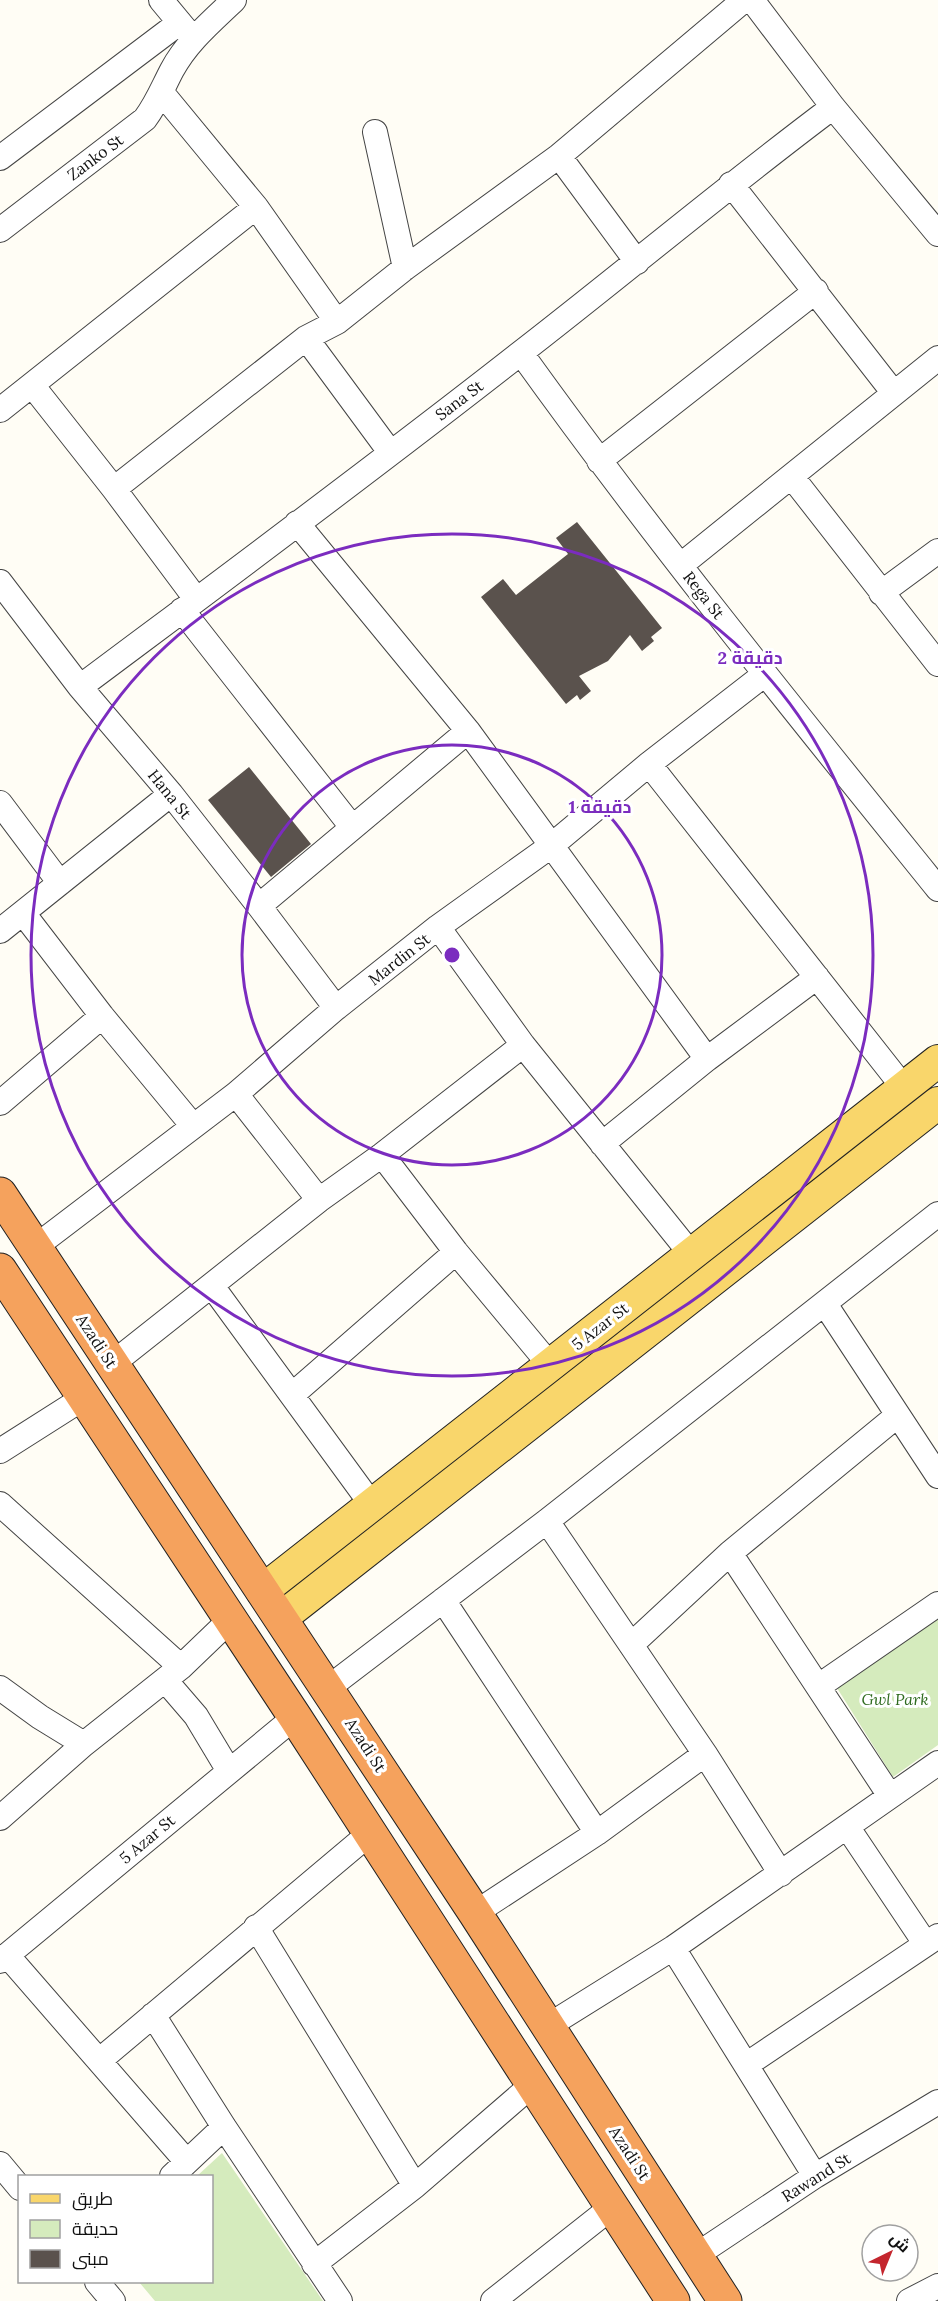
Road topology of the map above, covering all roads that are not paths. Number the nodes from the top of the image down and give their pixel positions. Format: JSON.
{"nodes":[{"id":1,"x":161,"y":0,"type":"edge"},
{"id":2,"x":234,"y":0,"type":"edge"},
{"id":3,"x":744,"y":0,"type":"edge"},
{"id":4,"x":752,"y":0,"type":"edge"},
{"id":5,"x":187,"y":31,"type":"junction"},
{"id":6,"x":162,"y":93,"type":"junction"},
{"id":7,"x":833,"y":106,"type":"junction"},
{"id":8,"x":375,"y":132,"type":"dead end"},
{"id":9,"x":559,"y":156,"type":"junction"},
{"id":10,"x":0,"y":158,"type":"edge"},
{"id":11,"x":730,"y":184,"type":"junction"},
{"id":12,"x":256,"y":207,"type":"junction"},
{"id":13,"x":935,"y":223,"type":"edge"},
{"id":14,"x":0,"y":230,"type":"edge"},
{"id":15,"x":637,"y":262,"type":"junction"},
{"id":16,"x":405,"y":268,"type":"junction"},
{"id":17,"x":816,"y":291,"type":"junction"},
{"id":18,"x":337,"y":322,"type":"junction"},
{"id":19,"x":306,"y":338,"type":"junction"},
{"id":20,"x":521,"y":353,"type":"junction"},
{"id":21,"x":938,"y":358,"type":"edge"},
{"id":22,"x":32,"y":385,"type":"junction"},
{"id":23,"x":893,"y":392,"type":"junction"},
{"id":24,"x":0,"y":410,"type":"edge"},
{"id":25,"x":390,"y":452,"type":"junction"},
{"id":26,"x":598,"y":461,"type":"junction"},
{"id":27,"x":792,"y":477,"type":"junction"},
{"id":28,"x":114,"y":489,"type":"junction"},
{"id":29,"x":297,"y":523,"type":"junction"},
{"id":30,"x":938,"y":551,"type":"edge"},
{"id":31,"x":681,"y":565,"type":"junction"},
{"id":32,"x":0,"y":582,"type":"edge"},
{"id":33,"x":881,"y":593,"type":"junction"},
{"id":34,"x":189,"y":605,"type":"junction"},
{"id":35,"x":938,"y":664,"type":"edge"},
{"id":36,"x":765,"y":674,"type":"junction"},
{"id":37,"x":80,"y":687,"type":"junction"},
{"id":38,"x":468,"y":731,"type":"junction"},
{"id":39,"x":649,"y":764,"type":"junction"},
{"id":40,"x":171,"y":794,"type":"junction"},
{"id":41,"x":0,"y":803,"type":"edge"},
{"id":42,"x":352,"y":826,"type":"junction"},
{"id":43,"x":551,"y":846,"type":"junction"},
{"id":44,"x":60,"y":883,"type":"junction"},
{"id":45,"x":938,"y":889,"type":"edge"},
{"id":46,"x":259,"y":906,"type":"junction"},
{"id":47,"x":23,"y":913,"type":"junction"},
{"id":48,"x":438,"y":927,"type":"junction"},
{"id":49,"x":0,"y":931,"type":"edge"},
{"id":50,"x":817,"y":977,"type":"junction"},
{"id":51,"x":336,"y":1008,"type":"junction"},
{"id":52,"x":102,"y":1016,"type":"junction"},
{"id":53,"x":523,"y":1045,"type":"junction"},
{"id":54,"x":707,"y":1059,"type":"junction"},
{"id":55,"x":938,"y":1061,"type":"edge"},
{"id":56,"x":904,"y":1088,"type":"junction"},
{"id":57,"x":236,"y":1094,"type":"junction"},
{"id":58,"x":0,"y":1103,"type":"edge"},
{"id":59,"x":938,"y":1103,"type":"edge"},
{"id":60,"x":193,"y":1126,"type":"junction"},
{"id":61,"x":602,"y":1144,"type":"junction"},
{"id":62,"x":382,"y":1155,"type":"junction"},
{"id":63,"x":319,"y":1200,"type":"junction"},
{"id":64,"x":759,"y":1201,"type":"junction"},
{"id":65,"x":5,"y":1206,"type":"edge"},
{"id":66,"x":934,"y":1225,"type":"edge"},
{"id":67,"x":779,"y":1228,"type":"junction"},
{"id":68,"x":35,"y":1246,"type":"junction"},
{"id":69,"x":456,"y":1252,"type":"junction"},
{"id":70,"x":691,"y":1254,"type":"junction"},
{"id":71,"x":0,"y":1270,"type":"edge"},
{"id":72,"x":212,"y":1286,"type":"junction"},
{"id":73,"x":825,"y":1305,"type":"junction"},
{"id":74,"x":112,"y":1364,"type":"junction"},
{"id":75,"x":550,"y":1365,"type":"junction"},
{"id":76,"x":292,"y":1395,"type":"junction"},
{"id":77,"x":85,"y":1397,"type":"junction"},
{"id":78,"x":898,"y":1415,"type":"junction"},
{"id":79,"x":0,"y":1451,"type":"edge"},
{"id":80,"x":938,"y":1476,"type":"edge"},
{"id":81,"x":0,"y":1504,"type":"edge"},
{"id":82,"x":372,"y":1505,"type":"junction"},
{"id":83,"x":547,"y":1521,"type":"junction"},
{"id":84,"x":730,"y":1553,"type":"junction"},
{"id":85,"x":262,"y":1591,"type":"junction"},
{"id":86,"x":443,"y":1600,"type":"junction"},
{"id":87,"x":938,"y":1604,"type":"edge"},
{"id":88,"x":281,"y":1618,"type":"junction"},
{"id":89,"x":231,"y":1619,"type":"junction"},
{"id":90,"x":631,"y":1645,"type":"junction"},
{"id":91,"x":173,"y":1674,"type":"junction"},
{"id":92,"x":819,"y":1686,"type":"junction"},
{"id":93,"x":0,"y":1688,"type":"edge"},
{"id":94,"x":328,"y":1688,"type":"junction"},
{"id":95,"x":295,"y":1717,"type":"junction"},
{"id":96,"x":84,"y":1744,"type":"junction"},
{"id":97,"x":705,"y":1754,"type":"junction"},
{"id":98,"x":938,"y":1763,"type":"edge"},
{"id":99,"x":229,"y":1771,"type":"junction"},
{"id":100,"x":890,"y":1796,"type":"junction"},
{"id":101,"x":0,"y":1818,"type":"edge"},
{"id":102,"x":848,"y":1828,"type":"junction"},
{"id":103,"x":597,"y":1833,"type":"junction"},
{"id":104,"x":369,"y":1834,"type":"junction"},
{"id":105,"x":781,"y":1874,"type":"junction"},
{"id":106,"x":476,"y":1913,"type":"junction"},
{"id":107,"x":256,"y":1927,"type":"junction"},
{"id":108,"x":931,"y":1939,"type":"edge"},
{"id":109,"x":673,"y":1948,"type":"junction"},
{"id":110,"x":3,"y":1958,"type":"edge"},
{"id":111,"x":153,"y":2015,"type":"junction"},
{"id":112,"x":548,"y":2026,"type":"junction"},
{"id":113,"x":100,"y":2061,"type":"junction"},
{"id":114,"x":746,"y":2065,"type":"junction"},
{"id":115,"x":532,"y":2085,"type":"junction"},
{"id":116,"x":938,"y":2102,"type":"edge"},
{"id":117,"x":597,"y":2103,"type":"junction"},
{"id":118,"x":224,"y":2127,"type":"junction"},
{"id":119,"x":561,"y":2129,"type":"junction"},
{"id":120,"x":0,"y":2164,"type":"edge"},
{"id":121,"x":180,"y":2169,"type":"edge"},
{"id":122,"x":643,"y":2174,"type":"junction"},
{"id":123,"x":816,"y":2176,"type":"junction"},
{"id":124,"x":18,"y":2186,"type":"edge"},
{"id":125,"x":415,"y":2186,"type":"junction"},
{"id":126,"x":610,"y":2203,"type":"junction"},
{"id":127,"x":695,"y":2256,"type":"junction"},
{"id":128,"x":314,"y":2264,"type":"junction"},
{"id":129,"x":98,"y":2283,"type":"edge"},
{"id":130,"x":938,"y":2286,"type":"edge"},
{"id":131,"x":113,"y":2301,"type":"edge"},
{"id":132,"x":340,"y":2301,"type":"edge"},
{"id":133,"x":493,"y":2301,"type":"edge"},
{"id":134,"x":674,"y":2301,"type":"edge"},
{"id":135,"x":725,"y":2301,"type":"edge"},
{"id":136,"x":909,"y":2301,"type":"edge"}],
"edges":[{"from":1,"to":5,"type":"street"},
{"from":2,"to":5,"type":"street"},
{"from":3,"to":9,"type":"street"},
{"from":4,"to":7,"type":"street"},
{"from":5,"to":6,"type":"street","name":"Zanko St"},
{"from":5,"to":10,"type":"street"},
{"from":6,"to":12,"type":"street"},
{"from":6,"to":14,"type":"street","name":"Zanko St"},
{"from":7,"to":11,"type":"street","name":"Sana St"},
{"from":7,"to":13,"type":"street"},
{"from":8,"to":16,"type":"street"},
{"from":9,"to":15,"type":"street"},
{"from":9,"to":16,"type":"street"},
{"from":11,"to":15,"type":"street","name":"Sana St"},
{"from":11,"to":17,"type":"street"},
{"from":12,"to":18,"type":"street"},
{"from":12,"to":22,"type":"street"},
{"from":15,"to":20,"type":"street","name":"Sana St"},
{"from":16,"to":18,"type":"street"},
{"from":17,"to":23,"type":"street"},
{"from":17,"to":26,"type":"street"},
{"from":18,"to":19,"type":"street"},
{"from":19,"to":25,"type":"street"},
{"from":19,"to":28,"type":"street"},
{"from":20,"to":25,"type":"street","name":"Sana St"},
{"from":20,"to":26,"type":"street","name":"Rega St"},
{"from":21,"to":23,"type":"street"},
{"from":22,"to":24,"type":"street"},
{"from":22,"to":28,"type":"street"},
{"from":23,"to":27,"type":"street"},
{"from":25,"to":29,"type":"street","name":"Sana St"},
{"from":26,"to":31,"type":"street","name":"Rega St"},
{"from":27,"to":31,"type":"street"},
{"from":27,"to":33,"type":"street"},
{"from":28,"to":34,"type":"street"},
{"from":29,"to":34,"type":"street","name":"Sana St"},
{"from":29,"to":38,"type":"street"},
{"from":30,"to":33,"type":"street"},
{"from":31,"to":36,"type":"street","name":"Rega St"},
{"from":32,"to":37,"type":"street","name":"Hana St"},
{"from":33,"to":35,"type":"street"},
{"from":34,"to":37,"type":"street","name":"Sana St"},
{"from":34,"to":42,"type":"street"},
{"from":36,"to":39,"type":"street","name":"Mardin St"},
{"from":36,"to":45,"type":"street","name":"Rega St"},
{"from":37,"to":40,"type":"street","name":"Hana St"},
{"from":38,"to":42,"type":"street"},
{"from":38,"to":43,"type":"street"},
{"from":39,"to":43,"type":"street","name":"Mardin St"},
{"from":39,"to":50,"type":"street"},
{"from":40,"to":44,"type":"street"},
{"from":40,"to":46,"type":"street","name":"Hana St"},
{"from":41,"to":44,"type":"street"},
{"from":42,"to":46,"type":"street"},
{"from":43,"to":48,"type":"street","name":"Mardin St"},
{"from":43,"to":54,"type":"street"},
{"from":44,"to":47,"type":"street"},
{"from":46,"to":51,"type":"street","name":"Hana St"},
{"from":47,"to":49,"type":"street"},
{"from":47,"to":52,"type":"street"},
{"from":48,"to":51,"type":"street","name":"Mardin St"},
{"from":48,"to":53,"type":"street"},
{"from":50,"to":54,"type":"street"},
{"from":50,"to":56,"type":"street"},
{"from":51,"to":57,"type":"street","name":"Mardin St"},
{"from":52,"to":58,"type":"street"},
{"from":52,"to":60,"type":"street"},
{"from":53,"to":61,"type":"street"},
{"from":53,"to":62,"type":"street"},
{"from":54,"to":61,"type":"street"},
{"from":55,"to":56,"type":"main road","name":"5 Azar St"},
{"from":56,"to":64,"type":"main road","name":"5 Azar St"},
{"from":57,"to":60,"type":"street","name":"Mardin St"},
{"from":57,"to":63,"type":"street"},
{"from":59,"to":67,"type":"main road","name":"5 Azar St"},
{"from":60,"to":68,"type":"street","name":"Mardin St"},
{"from":61,"to":70,"type":"street"},
{"from":62,"to":63,"type":"street"},
{"from":62,"to":69,"type":"street"},
{"from":63,"to":72,"type":"street"},
{"from":64,"to":67,"type":"main road"},
{"from":64,"to":70,"type":"main road","name":"5 Azar St"},
{"from":65,"to":68,"type":"highway","name":"Azadi St"},
{"from":66,"to":73,"type":"street"},
{"from":67,"to":88,"type":"main road","name":"5 Azar St"},
{"from":68,"to":74,"type":"highway","name":"Azadi St"},
{"from":69,"to":75,"type":"street"},
{"from":69,"to":76,"type":"street"},
{"from":70,"to":75,"type":"main road","name":"5 Azar St"},
{"from":71,"to":77,"type":"highway"},
{"from":72,"to":74,"type":"street"},
{"from":72,"to":76,"type":"street"},
{"from":73,"to":78,"type":"street"},
{"from":73,"to":83,"type":"street"},
{"from":74,"to":85,"type":"highway","name":"Azadi St"},
{"from":75,"to":82,"type":"main road","name":"5 Azar St"},
{"from":76,"to":82,"type":"street"},
{"from":77,"to":79,"type":"street"},
{"from":77,"to":89,"type":"highway"},
{"from":78,"to":80,"type":"street"},
{"from":78,"to":84,"type":"street"},
{"from":81,"to":91,"type":"street"},
{"from":82,"to":85,"type":"main road","name":"5 Azar St"},
{"from":83,"to":86,"type":"street"},
{"from":83,"to":90,"type":"street"},
{"from":84,"to":90,"type":"street"},
{"from":84,"to":92,"type":"street"},
{"from":85,"to":88,"type":"highway","name":"Azadi St"},
{"from":86,"to":94,"type":"street"},
{"from":86,"to":103,"type":"street"},
{"from":87,"to":92,"type":"street"},
{"from":88,"to":94,"type":"highway","name":"Azadi St"},
{"from":89,"to":91,"type":"street"},
{"from":89,"to":95,"type":"highway"},
{"from":90,"to":97,"type":"street"},
{"from":91,"to":96,"type":"street"},
{"from":91,"to":99,"type":"street"},
{"from":92,"to":100,"type":"street"},
{"from":93,"to":96,"type":"street"},
{"from":94,"to":106,"type":"highway","name":"Azadi St"},
{"from":95,"to":99,"type":"street","name":"5 Azar St"},
{"from":95,"to":104,"type":"highway"},
{"from":96,"to":101,"type":"street"},
{"from":97,"to":103,"type":"street"},
{"from":97,"to":105,"type":"street"},
{"from":98,"to":100,"type":"street"},
{"from":99,"to":110,"type":"street","name":"5 Azar St"},
{"from":100,"to":102,"type":"street"},
{"from":102,"to":105,"type":"street"},
{"from":102,"to":108,"type":"street"},
{"from":103,"to":106,"type":"street"},
{"from":104,"to":107,"type":"street"},
{"from":104,"to":115,"type":"highway"},
{"from":105,"to":109,"type":"street"},
{"from":106,"to":112,"type":"highway","name":"Azadi St"},
{"from":107,"to":111,"type":"street"},
{"from":107,"to":125,"type":"street"},
{"from":108,"to":114,"type":"street"},
{"from":109,"to":112,"type":"street"},
{"from":109,"to":114,"type":"street"},
{"from":110,"to":113,"type":"street"},
{"from":111,"to":113,"type":"street"},
{"from":111,"to":118,"type":"street"},
{"from":112,"to":117,"type":"highway","name":"Azadi St"},
{"from":113,"to":121,"type":"street"},
{"from":114,"to":123,"type":"street"},
{"from":115,"to":119,"type":"highway"},
{"from":115,"to":125,"type":"street"},
{"from":116,"to":123,"type":"street","name":"Rawand St"},
{"from":117,"to":119,"type":"highway"},
{"from":117,"to":122,"type":"highway","name":"Azadi St"},
{"from":118,"to":121,"type":"street"},
{"from":118,"to":128,"type":"street"},
{"from":119,"to":126,"type":"highway"},
{"from":120,"to":124,"type":"street"},
{"from":122,"to":126,"type":"highway"},
{"from":122,"to":127,"type":"highway","name":"Azadi St"},
{"from":123,"to":127,"type":"street","name":"Rawand St"},
{"from":125,"to":128,"type":"street"},
{"from":126,"to":133,"type":"street"},
{"from":126,"to":134,"type":"highway"},
{"from":127,"to":135,"type":"highway","name":"Azadi St"},
{"from":128,"to":132,"type":"street"},
{"from":129,"to":131,"type":"street"},
{"from":130,"to":136,"type":"street"}]}
